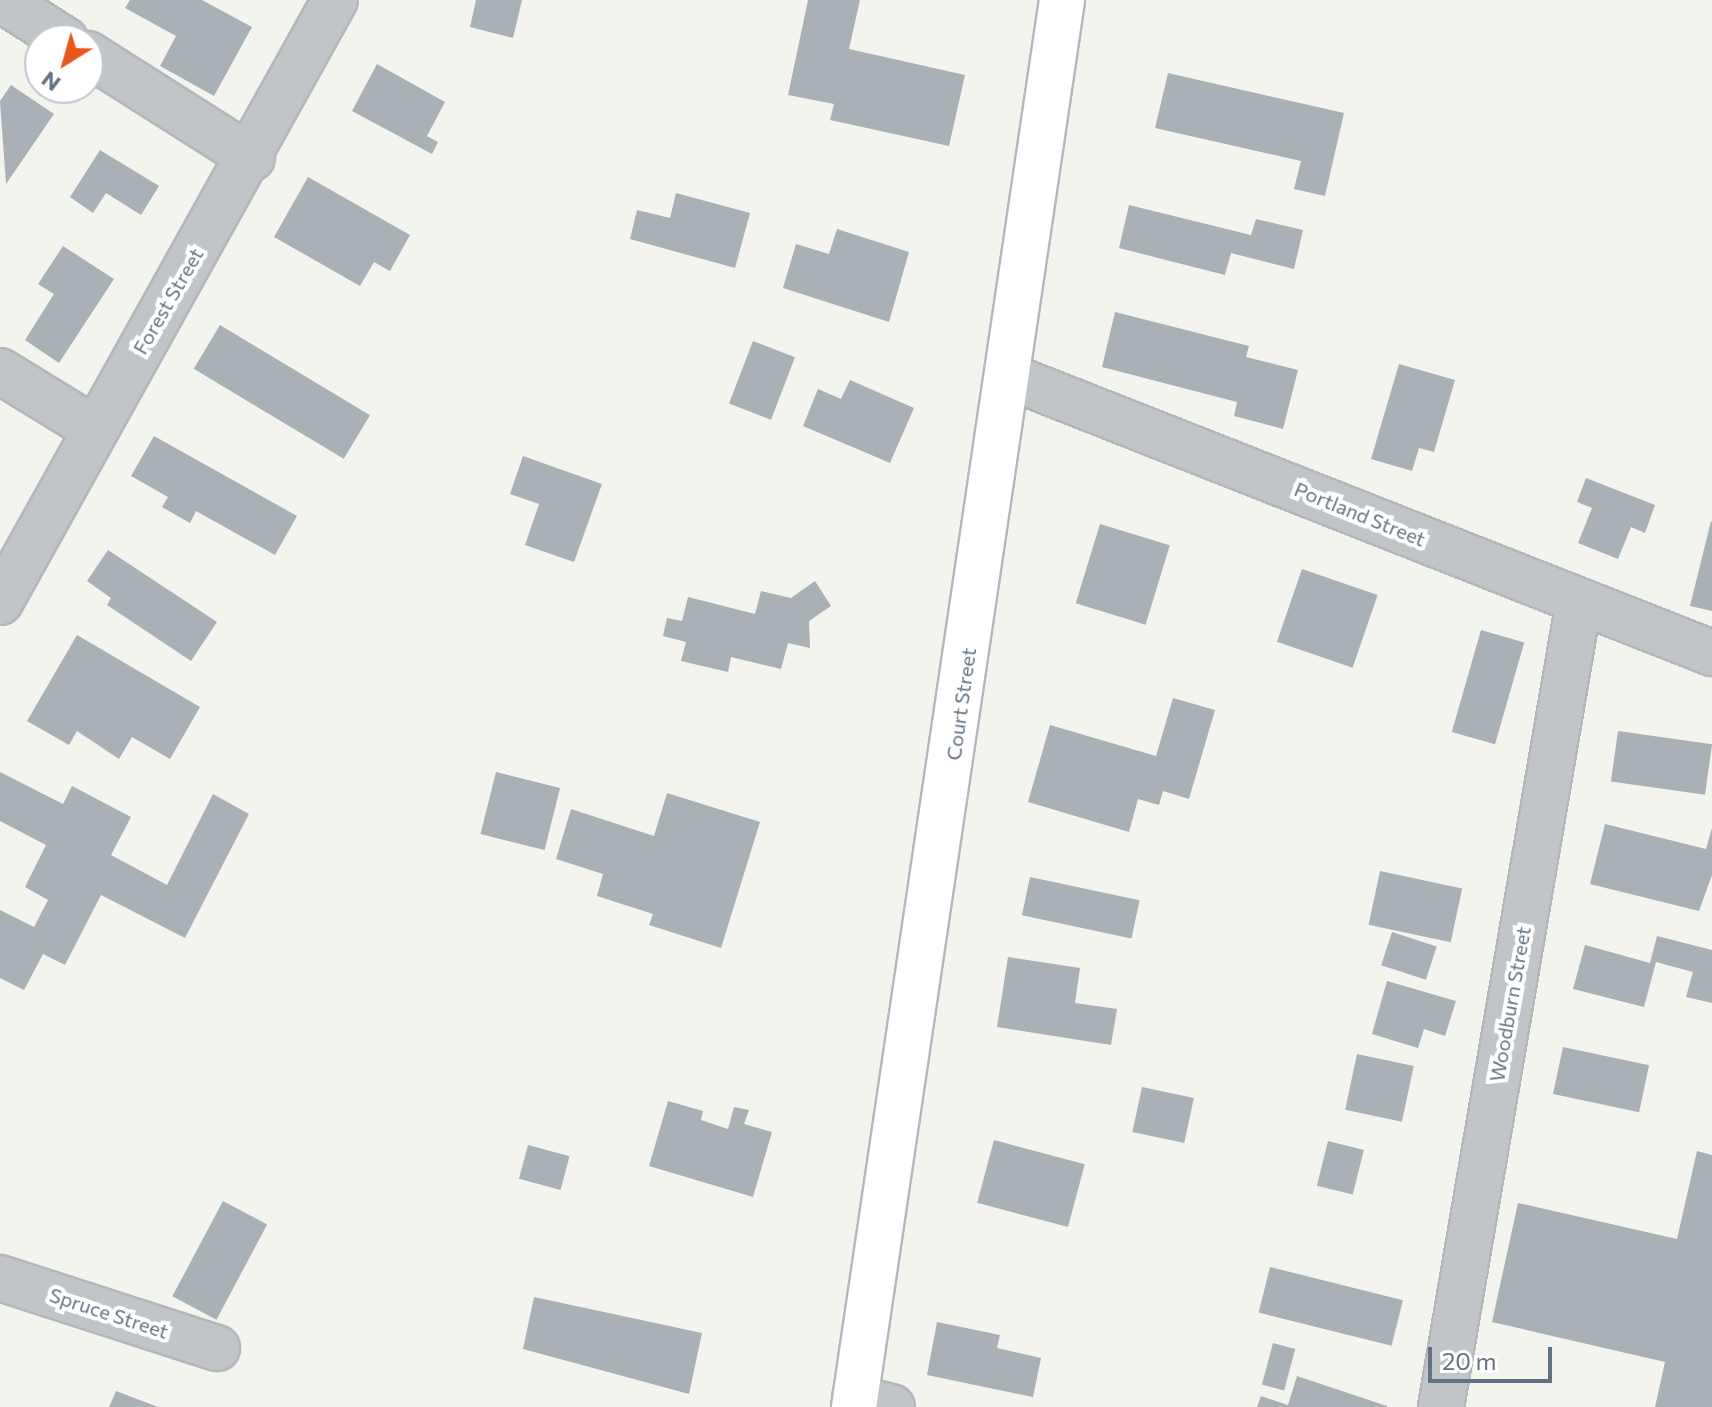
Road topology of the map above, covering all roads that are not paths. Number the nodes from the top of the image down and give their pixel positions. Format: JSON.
{"nodes":[{"id":1,"x":2,"y":0,"type":"edge"},
{"id":2,"x":335,"y":0,"type":"edge"},
{"id":3,"x":1062,"y":0,"type":"edge"},
{"id":4,"x":40,"y":24,"type":"edge"},
{"id":5,"x":104,"y":64,"type":"edge"},
{"id":6,"x":252,"y":158,"type":"junction"},
{"id":7,"x":0,"y":371,"type":"edge"},
{"id":8,"x":1008,"y":376,"type":"junction"},
{"id":9,"x":93,"y":428,"type":"junction"},
{"id":10,"x":1579,"y":601,"type":"junction"},
{"id":11,"x":0,"y":602,"type":"edge"},
{"id":12,"x":1712,"y":653,"type":"edge"},
{"id":13,"x":0,"y":1278,"type":"edge"},
{"id":14,"x":217,"y":1348,"type":"dead end"},
{"id":15,"x":867,"y":1404,"type":"edge"},
{"id":16,"x":1441,"y":1407,"type":"edge"}],
"edges":[{"from":1,"to":4,"type":"street"},
{"from":2,"to":6,"type":"street","name":"Forest Street"},
{"from":3,"to":8,"type":"main road","name":"Court Street"},
{"from":5,"to":6,"type":"street"},
{"from":6,"to":9,"type":"street","name":"Forest Street"},
{"from":7,"to":9,"type":"street"},
{"from":8,"to":10,"type":"street","name":"Portland Street"},
{"from":8,"to":15,"type":"main road","name":"Court Street"},
{"from":9,"to":11,"type":"street","name":"Forest Street"},
{"from":10,"to":12,"type":"street","name":"Portland Street"},
{"from":10,"to":16,"type":"street","name":"Woodburn Street"},
{"from":13,"to":14,"type":"street","name":"Spruce Street"}]}
